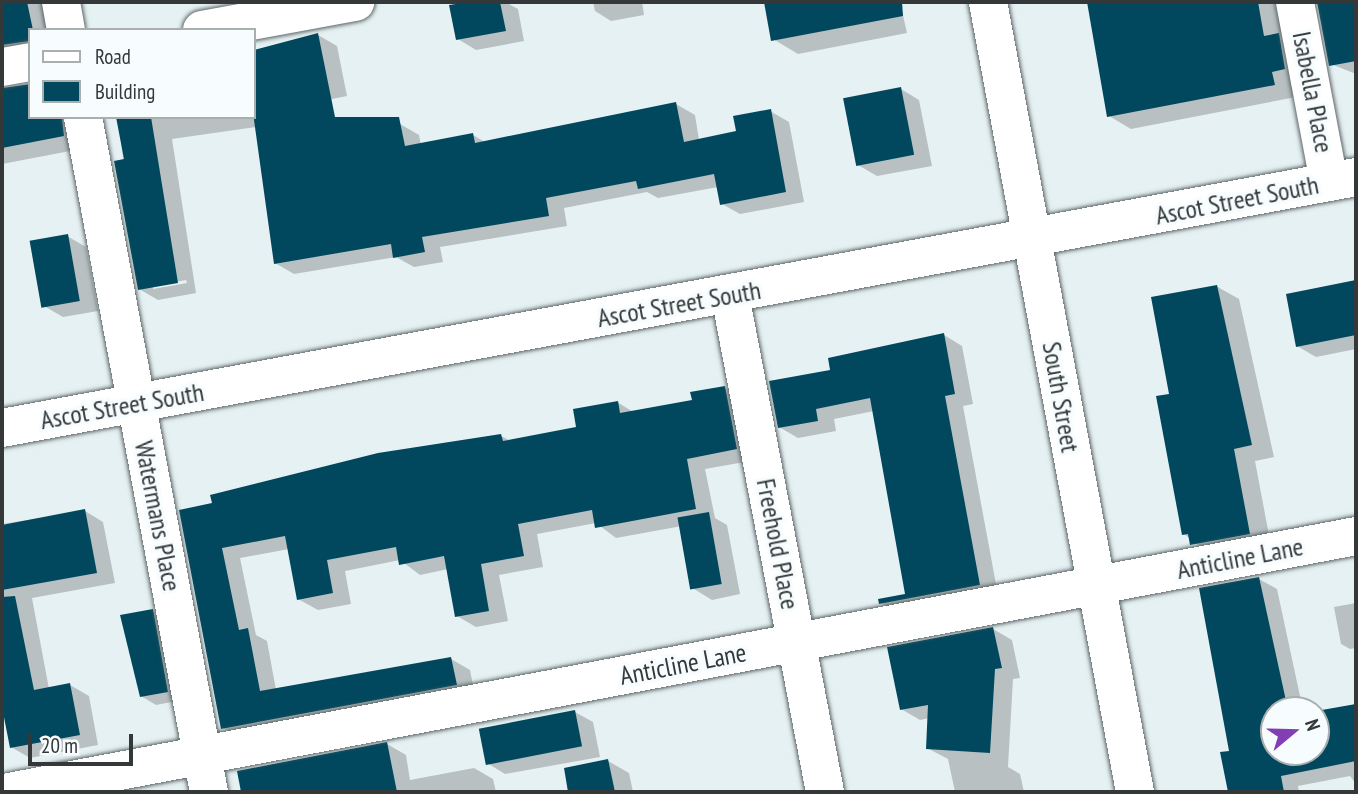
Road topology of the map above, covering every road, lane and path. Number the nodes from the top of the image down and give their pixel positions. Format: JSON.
{"nodes":[{"id":1,"x":61,"y":2,"type":"edge"},
{"id":2,"x":355,"y":2,"type":"edge"},
{"id":3,"x":988,"y":2,"type":"edge"},
{"id":4,"x":1296,"y":2,"type":"edge"},
{"id":5,"x":66,"y":28,"type":"edge"},
{"id":6,"x":213,"y":28,"type":"edge"},
{"id":7,"x":28,"y":62,"type":"edge"},
{"id":8,"x":2,"y":67,"type":"edge"},
{"id":9,"x":83,"y":119,"type":"edge"},
{"id":10,"x":1343,"y":180,"type":"edge"},
{"id":11,"x":1032,"y":238,"type":"junction"},
{"id":12,"x":730,"y":295,"type":"junction"},
{"id":13,"x":136,"y":404,"type":"junction"},
{"id":14,"x":2,"y":428,"type":"edge"},
{"id":15,"x":1356,"y":536,"type":"edge"},
{"id":16,"x":1095,"y":585,"type":"junction"},
{"id":17,"x":797,"y":643,"type":"junction"},
{"id":18,"x":202,"y":755,"type":"junction"},
{"id":19,"x":9,"y":792,"type":"edge"},
{"id":20,"x":209,"y":792,"type":"edge"},
{"id":21,"x":825,"y":792,"type":"edge"},
{"id":22,"x":1135,"y":792,"type":"edge"}],
"edges":[{"from":1,"to":5,"type":"street"},
{"from":2,"to":6,"type":"street"},
{"from":3,"to":11,"type":"street","name":"South Street"},
{"from":4,"to":10,"type":"street","name":"Isabella Place"},
{"from":7,"to":8,"type":"street"},
{"from":9,"to":13,"type":"street","name":"Watermans Place"},
{"from":10,"to":11,"type":"street","name":"Ascot Street South"},
{"from":11,"to":12,"type":"street","name":"Ascot Street South"},
{"from":11,"to":16,"type":"street","name":"South Street"},
{"from":12,"to":13,"type":"street","name":"Ascot Street South"},
{"from":12,"to":17,"type":"street","name":"Freehold Place"},
{"from":13,"to":14,"type":"street","name":"Ascot Street South"},
{"from":13,"to":18,"type":"street","name":"Watermans Place"},
{"from":15,"to":16,"type":"street","name":"Anticline Lane"},
{"from":16,"to":17,"type":"street","name":"Anticline Lane"},
{"from":16,"to":22,"type":"street","name":"South Street"},
{"from":17,"to":18,"type":"street","name":"Anticline Lane"},
{"from":17,"to":21,"type":"street","name":"Freehold Place"},
{"from":18,"to":19,"type":"street","name":"Anticline Lane"},
{"from":18,"to":20,"type":"street","name":"Watermans Place"}]}
